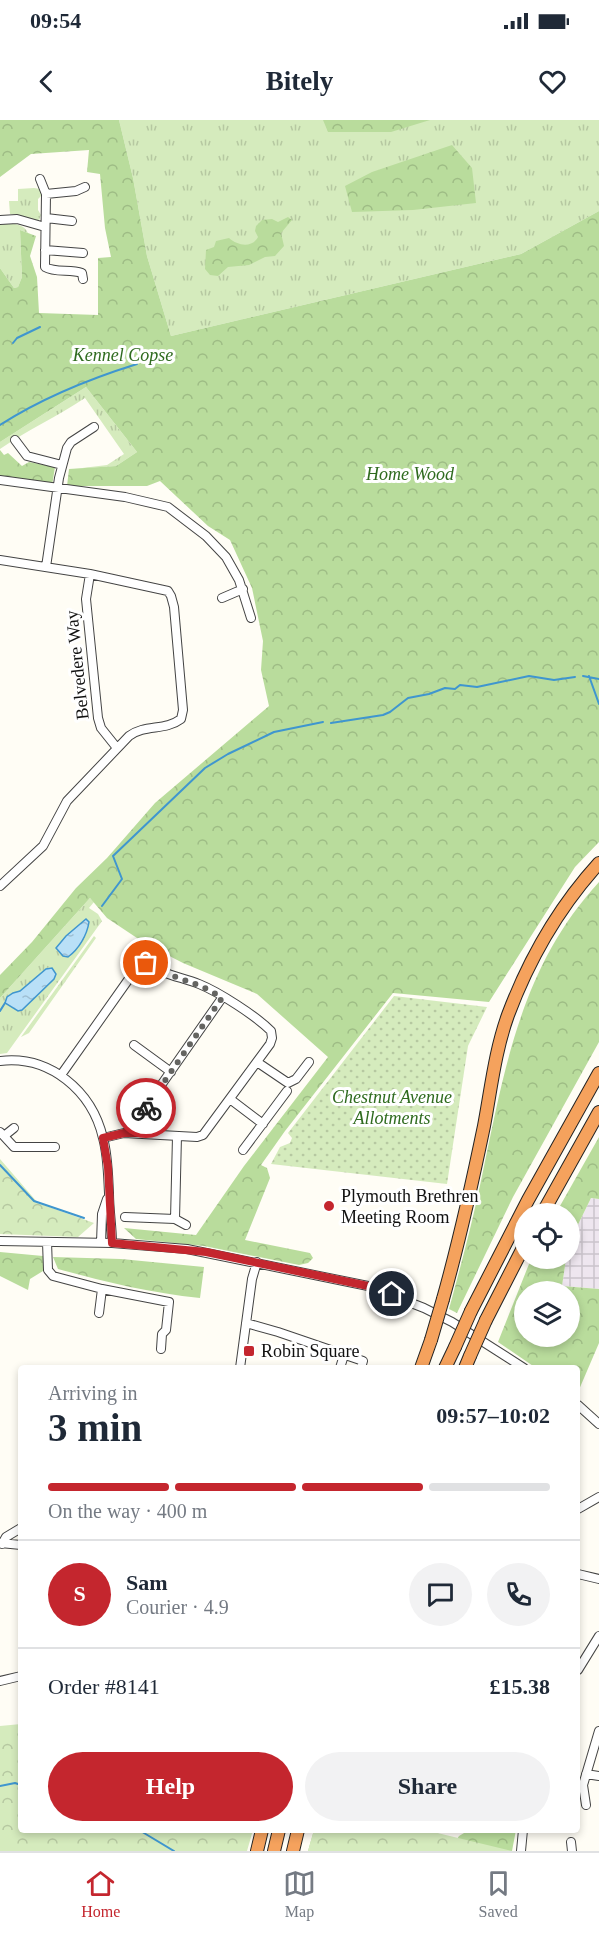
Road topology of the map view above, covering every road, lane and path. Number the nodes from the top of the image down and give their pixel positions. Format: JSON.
{"nodes":[{"id":1,"x":40,"y":179,"type":"dead end"},
{"id":2,"x":85,"y":187,"type":"dead end"},
{"id":3,"x":46,"y":194,"type":"junction"},
{"id":4,"x":0,"y":220,"type":"edge"},
{"id":5,"x":72,"y":221,"type":"dead end"},
{"id":6,"x":46,"y":222,"type":"junction"},
{"id":7,"x":45,"y":250,"type":"junction"},
{"id":8,"x":83,"y":252,"type":"dead end"},
{"id":9,"x":83,"y":279,"type":"dead end"},
{"id":10,"x":94,"y":427,"type":"dead end"},
{"id":11,"x":15,"y":440,"type":"dead end"},
{"id":12,"x":62,"y":465,"type":"junction"},
{"id":13,"x":0,"y":480,"type":"edge"},
{"id":14,"x":59,"y":489,"type":"junction"},
{"id":15,"x":0,"y":560,"type":"edge"},
{"id":16,"x":46,"y":567,"type":"junction"},
{"id":17,"x":90,"y":574,"type":"junction"},
{"id":18,"x":243,"y":589,"type":"junction"},
{"id":19,"x":222,"y":598,"type":"dead end"},
{"id":20,"x":251,"y":618,"type":"dead end"},
{"id":21,"x":117,"y":748,"type":"junction"},
{"id":22,"x":599,"y":853,"type":"edge"},
{"id":23,"x":599,"y":863,"type":"edge"},
{"id":24,"x":589,"y":874,"type":"junction"},
{"id":25,"x":0,"y":886,"type":"edge"},
{"id":26,"x":222,"y":998,"type":"junction"},
{"id":27,"x":134,"y":1045,"type":"dead end"},
{"id":28,"x":0,"y":1061,"type":"edge"},
{"id":29,"x":257,"y":1062,"type":"junction"},
{"id":30,"x":309,"y":1062,"type":"dead end"},
{"id":31,"x":171,"y":1072,"type":"junction"},
{"id":32,"x":599,"y":1073,"type":"edge"},
{"id":33,"x":61,"y":1074,"type":"junction"},
{"id":34,"x":287,"y":1091,"type":"dead end"},
{"id":35,"x":230,"y":1099,"type":"junction"},
{"id":36,"x":599,"y":1112,"type":"edge"},
{"id":37,"x":263,"y":1124,"type":"junction"},
{"id":38,"x":14,"y":1128,"type":"dead end"},
{"id":39,"x":140,"y":1133,"type":"junction"},
{"id":40,"x":2,"y":1134,"type":"edge"},
{"id":41,"x":177,"y":1136,"type":"junction"},
{"id":42,"x":103,"y":1138,"type":"junction"},
{"id":43,"x":55,"y":1147,"type":"dead end"},
{"id":44,"x":243,"y":1150,"type":"dead end"},
{"id":45,"x":108,"y":1195,"type":"junction"},
{"id":46,"x":548,"y":1203,"type":"edge"},
{"id":47,"x":125,"y":1217,"type":"dead end"},
{"id":48,"x":175,"y":1218,"type":"junction"},
{"id":49,"x":186,"y":1226,"type":"dead end"},
{"id":50,"x":0,"y":1241,"type":"edge"},
{"id":51,"x":47,"y":1242,"type":"junction"},
{"id":52,"x":101,"y":1243,"type":"junction"},
{"id":53,"x":112,"y":1243,"type":"junction"},
{"id":54,"x":257,"y":1262,"type":"junction"},
{"id":55,"x":514,"y":1265,"type":"edge"},
{"id":56,"x":102,"y":1289,"type":"junction"},
{"id":57,"x":99,"y":1313,"type":"dead end"},
{"id":58,"x":246,"y":1323,"type":"junction"},
{"id":59,"x":161,"y":1349,"type":"dead end"},
{"id":60,"x":344,"y":1355,"type":"junction"},
{"id":61,"x":467,"y":1362,"type":"edge"},
{"id":62,"x":240,"y":1365,"type":"edge"},
{"id":63,"x":341,"y":1365,"type":"edge"},
{"id":64,"x":362,"y":1365,"type":"edge"},
{"id":65,"x":422,"y":1365,"type":"edge"},
{"id":66,"x":446,"y":1365,"type":"edge"},
{"id":67,"x":519,"y":1365,"type":"edge"},
{"id":68,"x":580,"y":1407,"type":"edge"},
{"id":69,"x":598,"y":1425,"type":"edge"},
{"id":70,"x":598,"y":1498,"type":"edge"},
{"id":71,"x":580,"y":1508,"type":"edge"},
{"id":72,"x":18,"y":1530,"type":"edge"},
{"id":73,"x":1,"y":1543,"type":"edge"},
{"id":74,"x":18,"y":1545,"type":"edge"},
{"id":75,"x":580,"y":1574,"type":"edge"},
{"id":76,"x":599,"y":1579,"type":"edge"},
{"id":77,"x":599,"y":1636,"type":"edge"},
{"id":78,"x":580,"y":1667,"type":"edge"},
{"id":79,"x":18,"y":1677,"type":"edge"},
{"id":80,"x":0,"y":1681,"type":"edge"},
{"id":81,"x":599,"y":1731,"type":"edge"},
{"id":82,"x":586,"y":1774,"type":"junction"},
{"id":83,"x":599,"y":1776,"type":"edge"},
{"id":84,"x":586,"y":1805,"type":"dead end"},
{"id":85,"x":261,"y":1833,"type":"edge"},
{"id":86,"x":278,"y":1833,"type":"edge"},
{"id":87,"x":297,"y":1833,"type":"edge"},
{"id":88,"x":524,"y":1833,"type":"edge"},
{"id":89,"x":257,"y":1851,"type":"edge"},
{"id":90,"x":274,"y":1851,"type":"edge"},
{"id":91,"x":293,"y":1851,"type":"edge"},
{"id":92,"x":521,"y":1851,"type":"edge"}],
"edges":[{"from":1,"to":3,"type":"street"},
{"from":2,"to":3,"type":"street"},
{"from":3,"to":6,"type":"street"},
{"from":4,"to":6,"type":"street"},
{"from":5,"to":6,"type":"street"},
{"from":6,"to":7,"type":"street"},
{"from":7,"to":8,"type":"street"},
{"from":7,"to":9,"type":"street"},
{"from":10,"to":12,"type":"street"},
{"from":11,"to":12,"type":"street"},
{"from":12,"to":14,"type":"street"},
{"from":13,"to":14,"type":"street"},
{"from":14,"to":16,"type":"street"},
{"from":14,"to":18,"type":"street"},
{"from":15,"to":16,"type":"street"},
{"from":16,"to":17,"type":"street"},
{"from":17,"to":21,"type":"street","name":"Belvedere Way"},
{"from":17,"to":21,"type":"street"},
{"from":18,"to":19,"type":"street"},
{"from":18,"to":20,"type":"street"},
{"from":21,"to":25,"type":"street"},
{"from":22,"to":24,"type":"highway"},
{"from":23,"to":24,"type":"highway"},
{"from":24,"to":65,"type":"highway","bridge":true},
{"from":26,"to":29,"type":"street"},
{"from":26,"to":31,"type":"street"},
{"from":26,"to":33,"type":"street"},
{"from":27,"to":31,"type":"street"},
{"from":28,"to":33,"type":"street"},
{"from":29,"to":30,"type":"street"},
{"from":29,"to":35,"type":"street"},
{"from":31,"to":39,"type":"street"},
{"from":32,"to":66,"type":"highway","bridge":true},
{"from":33,"to":42,"type":"street"},
{"from":34,"to":37,"type":"street"},
{"from":35,"to":37,"type":"street"},
{"from":35,"to":41,"type":"street"},
{"from":36,"to":46,"type":"highway"},
{"from":37,"to":44,"type":"street"},
{"from":38,"to":40,"type":"street"},
{"from":39,"to":41,"type":"street"},
{"from":39,"to":42,"type":"street"},
{"from":40,"to":43,"type":"street"},
{"from":41,"to":48,"type":"street"},
{"from":42,"to":45,"type":"street"},
{"from":45,"to":52,"type":"street"},
{"from":45,"to":53,"type":"street"},
{"from":47,"to":48,"type":"street"},
{"from":48,"to":49,"type":"street"},
{"from":50,"to":51,"type":"street"},
{"from":51,"to":52,"type":"street"},
{"from":51,"to":56,"type":"street"},
{"from":52,"to":53,"type":"street"},
{"from":53,"to":54,"type":"street"},
{"from":54,"to":58,"type":"street"},
{"from":54,"to":67,"type":"street"},
{"from":55,"to":61,"type":"highway","bridge":true},
{"from":56,"to":57,"type":"street"},
{"from":56,"to":59,"type":"street"},
{"from":58,"to":60,"type":"street"},
{"from":58,"to":62,"type":"street"},
{"from":60,"to":63,"type":"street"},
{"from":60,"to":64,"type":"street"},
{"from":68,"to":69,"type":"street"},
{"from":70,"to":71,"type":"street"},
{"from":72,"to":73,"type":"street"},
{"from":73,"to":74,"type":"street"},
{"from":75,"to":76,"type":"street"},
{"from":77,"to":78,"type":"street"},
{"from":79,"to":80,"type":"street"},
{"from":81,"to":82,"type":"street"},
{"from":82,"to":83,"type":"street"},
{"from":82,"to":84,"type":"street"},
{"from":85,"to":89,"type":"highway"},
{"from":86,"to":90,"type":"highway"},
{"from":87,"to":91,"type":"highway"},
{"from":88,"to":92,"type":"street"}]}
